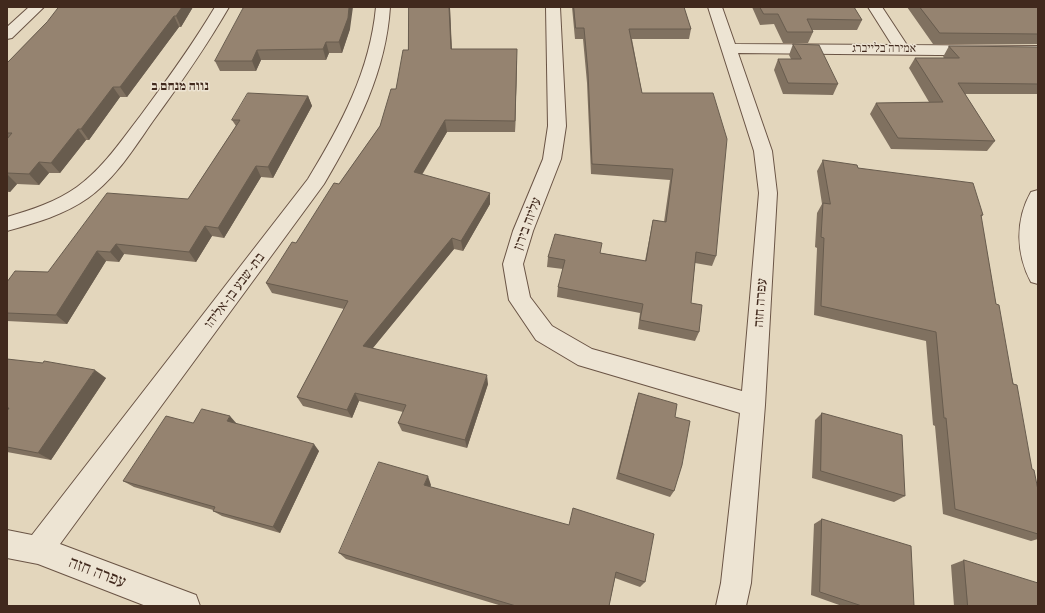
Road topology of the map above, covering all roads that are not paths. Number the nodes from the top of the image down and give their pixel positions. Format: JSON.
{"nodes":[{"id":1,"x":37,"y":7,"type":"edge"},
{"id":2,"x":222,"y":7,"type":"edge"},
{"id":3,"x":383,"y":7,"type":"edge"},
{"id":4,"x":553,"y":7,"type":"edge"},
{"id":5,"x":715,"y":7,"type":"edge"},
{"id":6,"x":875,"y":7,"type":"edge"},
{"id":7,"x":7,"y":19,"type":"edge"},
{"id":8,"x":24,"y":20,"type":"junction"},
{"id":9,"x":7,"y":36,"type":"edge"},
{"id":10,"x":729,"y":48,"type":"junction"},
{"id":11,"x":902,"y":49,"type":"junction"},
{"id":12,"x":1038,"y":51,"type":"edge"},
{"id":13,"x":1038,"y":197,"type":"edge"},
{"id":14,"x":7,"y":224,"type":"edge"},
{"id":15,"x":1038,"y":276,"type":"edge"},
{"id":16,"x":753,"y":405,"type":"junction"},
{"id":17,"x":7,"y":544,"type":"edge"},
{"id":18,"x":38,"y":550,"type":"junction"},
{"id":19,"x":185,"y":606,"type":"edge"},
{"id":20,"x":731,"y":606,"type":"edge"}],
"edges":[{"from":1,"to":8,"type":"street"},
{"from":2,"to":14,"type":"street"},
{"from":3,"to":18,"type":"street","name":"בת-שבע בן-אליהו"},
{"from":4,"to":16,"type":"street","name":"עליזה בירון"},
{"from":5,"to":10,"type":"street","name":"עפרה חזה"},
{"from":6,"to":11,"type":"street"},
{"from":7,"to":8,"type":"street"},
{"from":8,"to":9,"type":"street"},
{"from":10,"to":11,"type":"street","name":"אמירה בלייברג"},
{"from":10,"to":16,"type":"street","name":"עפרה חזה"},
{"from":11,"to":12,"type":"street","name":"אמירה בלייברג"},
{"from":13,"to":15,"type":"street"},
{"from":16,"to":20,"type":"street","name":"עפרה חזה"},
{"from":17,"to":18,"type":"street","name":"עפרה חזה"},
{"from":18,"to":19,"type":"street","name":"עפרה חזה"}]}
